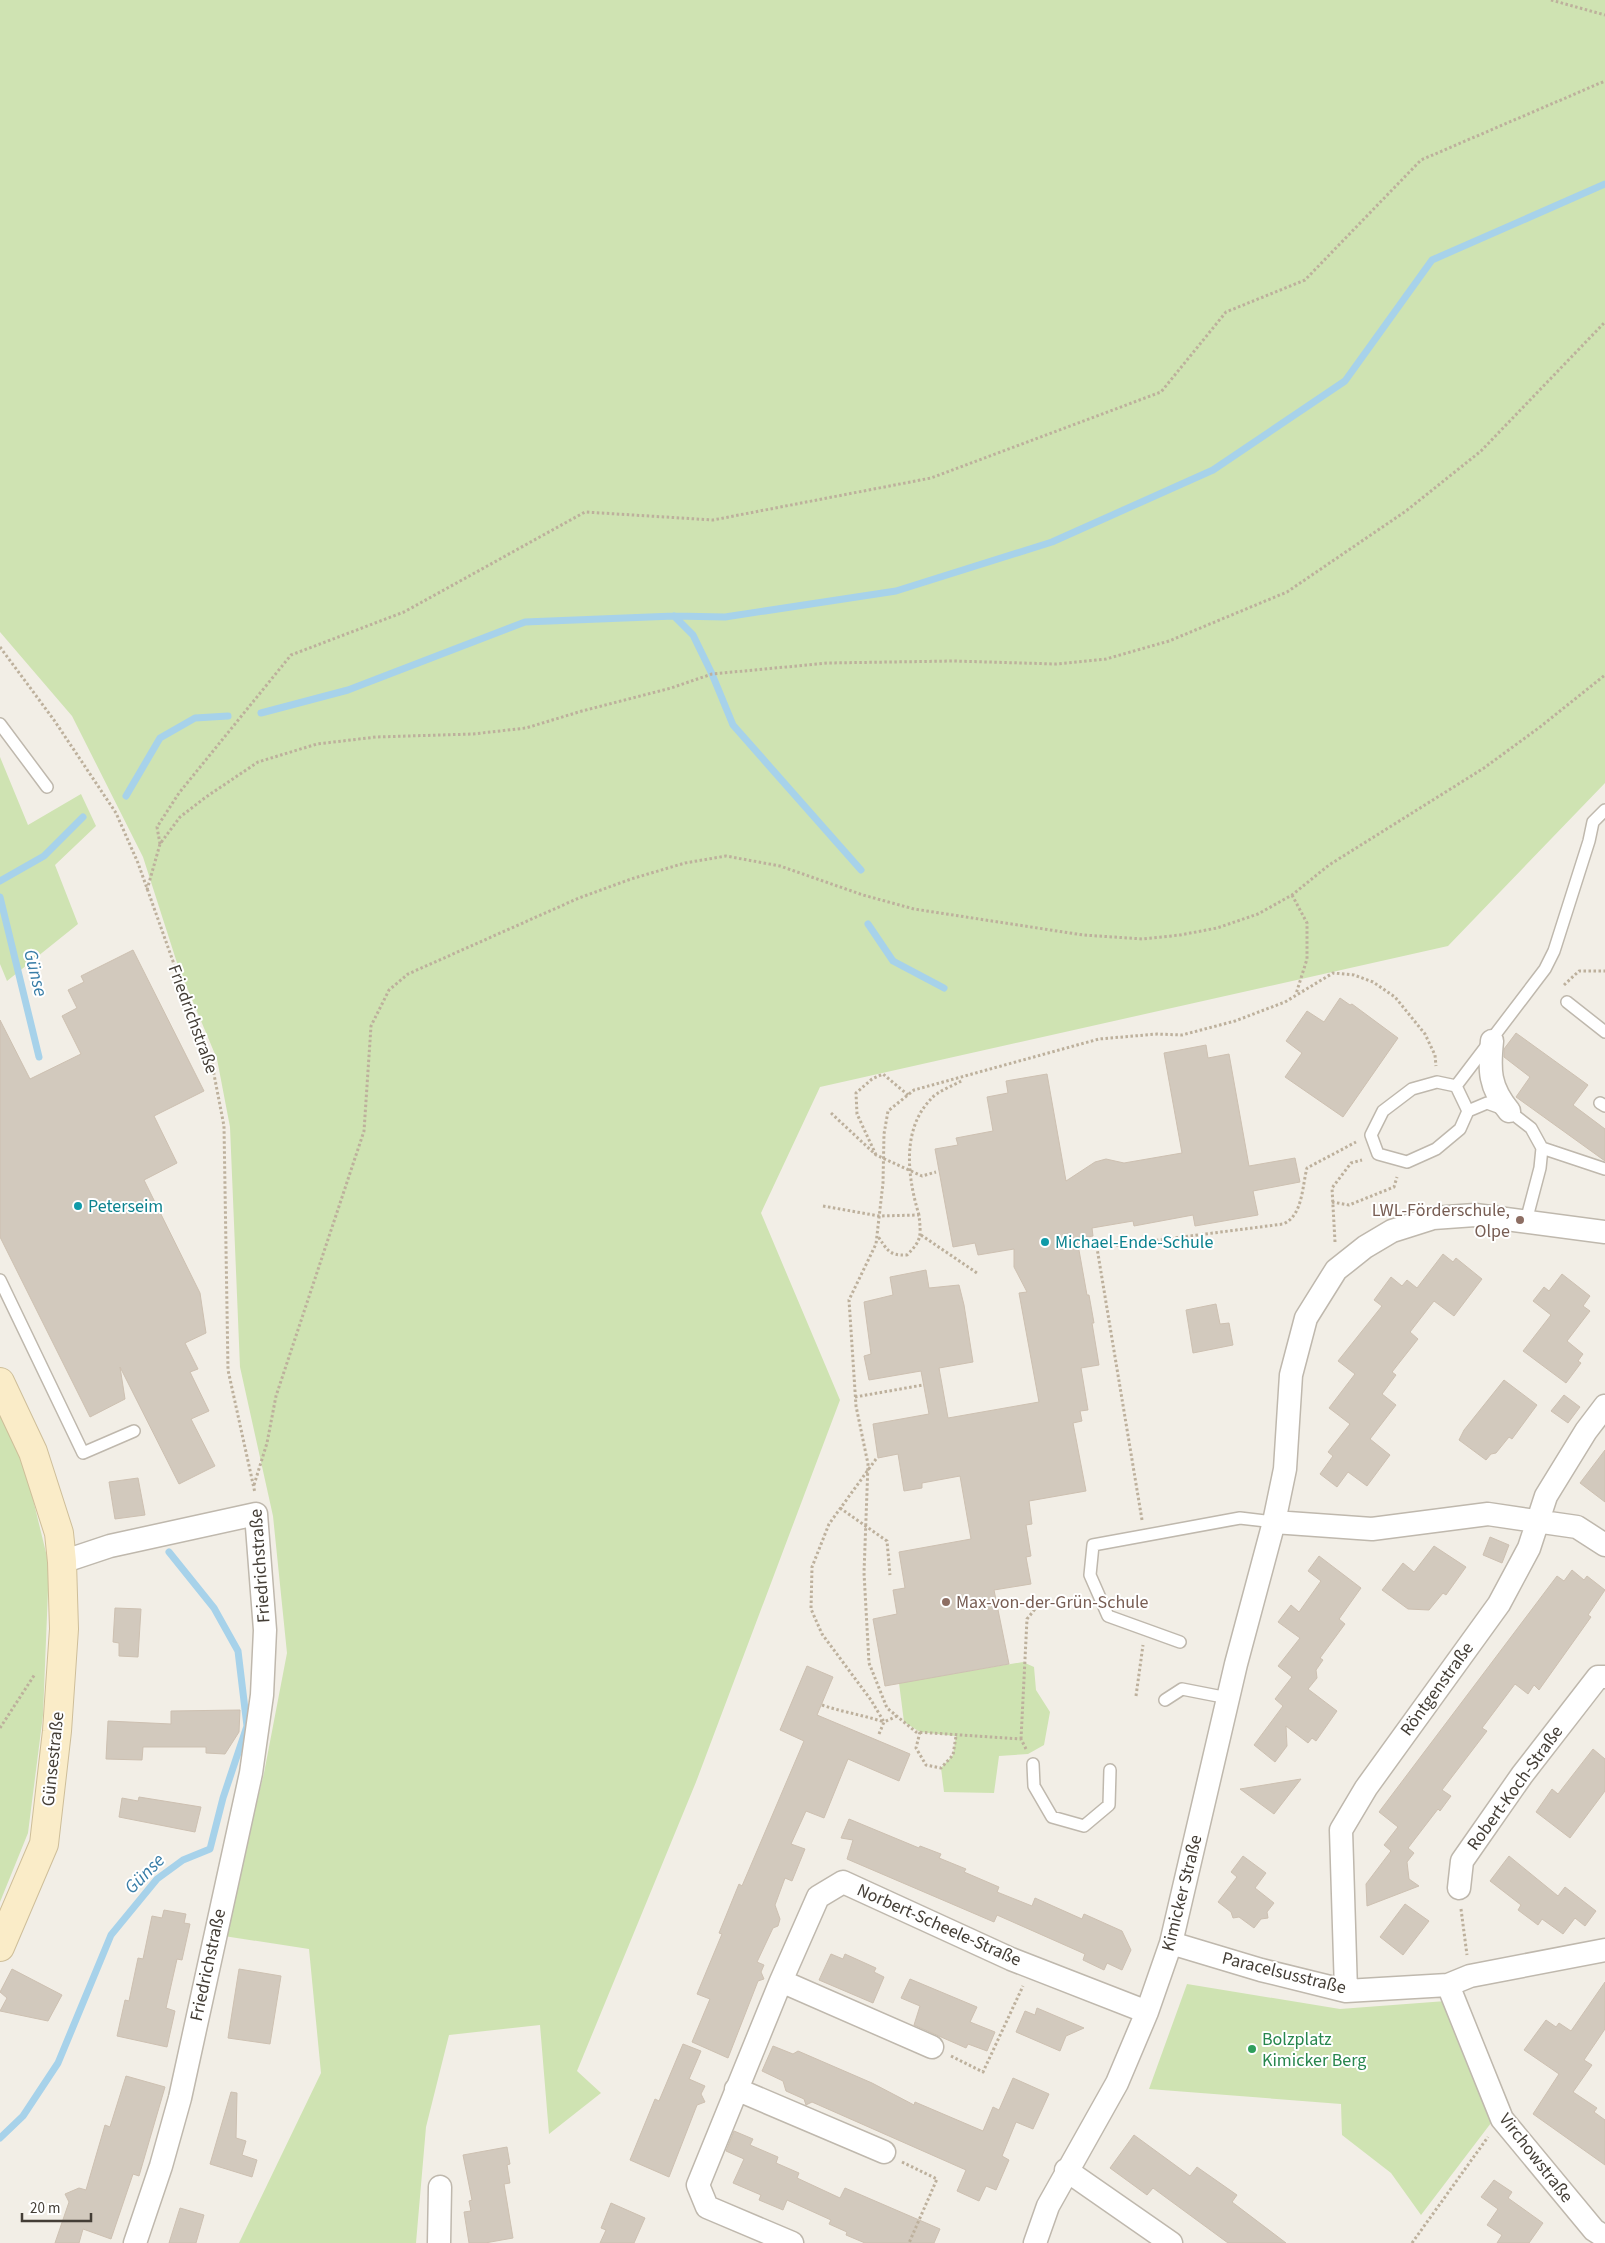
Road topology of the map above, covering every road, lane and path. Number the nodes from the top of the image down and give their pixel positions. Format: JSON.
{"nodes":[{"id":1,"x":1551,"y":0,"type":"edge"},
{"id":2,"x":1605,"y":15,"type":"edge"},
{"id":3,"x":1605,"y":81,"type":"edge"},
{"id":4,"x":1605,"y":322,"type":"edge"},
{"id":5,"x":0,"y":647,"type":"edge"},
{"id":6,"x":1605,"y":675,"type":"edge"},
{"id":7,"x":0,"y":724,"type":"edge"},
{"id":8,"x":47,"y":786,"type":"dead end"},
{"id":9,"x":1605,"y":810,"type":"edge"},
{"id":10,"x":160,"y":844,"type":"junction"},
{"id":11,"x":147,"y":890,"type":"junction"},
{"id":12,"x":1292,"y":895,"type":"junction"},
{"id":13,"x":1605,"y":971,"type":"edge"},
{"id":14,"x":1561,"y":988,"type":"dead end"},
{"id":15,"x":1296,"y":994,"type":"junction"},
{"id":16,"x":1567,"y":1002,"type":"dead end"},
{"id":17,"x":1605,"y":1032,"type":"edge"},
{"id":18,"x":1492,"y":1041,"type":"junction"},
{"id":19,"x":968,"y":1077,"type":"junction"},
{"id":20,"x":1437,"y":1082,"type":"junction"},
{"id":21,"x":1456,"y":1086,"type":"junction"},
{"id":22,"x":908,"y":1095,"type":"junction"},
{"id":23,"x":1468,"y":1111,"type":"junction"},
{"id":24,"x":1509,"y":1111,"type":"junction"},
{"id":25,"x":831,"y":1113,"type":"dead end"},
{"id":26,"x":1371,"y":1135,"type":"junction"},
{"id":27,"x":1542,"y":1148,"type":"junction"},
{"id":28,"x":1378,"y":1154,"type":"junction"},
{"id":29,"x":876,"y":1155,"type":"junction"},
{"id":30,"x":883,"y":1159,"type":"junction"},
{"id":31,"x":1400,"y":1160,"type":"junction"},
{"id":32,"x":1605,"y":1169,"type":"edge"},
{"id":33,"x":910,"y":1172,"type":"junction"},
{"id":34,"x":936,"y":1172,"type":"dead end"},
{"id":35,"x":1332,"y":1202,"type":"junction"},
{"id":36,"x":824,"y":1206,"type":"dead end"},
{"id":37,"x":919,"y":1215,"type":"junction"},
{"id":38,"x":879,"y":1216,"type":"junction"},
{"id":39,"x":1526,"y":1221,"type":"junction"},
{"id":40,"x":1605,"y":1232,"type":"edge"},
{"id":41,"x":877,"y":1234,"type":"junction"},
{"id":42,"x":921,"y":1235,"type":"junction"},
{"id":43,"x":1336,"y":1270,"type":"junction"},
{"id":44,"x":977,"y":1273,"type":"dead end"},
{"id":45,"x":0,"y":1280,"type":"edge"},
{"id":46,"x":0,"y":1382,"type":"edge"},
{"id":47,"x":923,"y":1385,"type":"dead end"},
{"id":48,"x":855,"y":1397,"type":"junction"},
{"id":49,"x":1605,"y":1406,"type":"edge"},
{"id":50,"x":134,"y":1431,"type":"dead end"},
{"id":51,"x":876,"y":1458,"type":"dead end"},
{"id":52,"x":868,"y":1470,"type":"junction"},
{"id":53,"x":254,"y":1485,"type":"junction"},
{"id":54,"x":840,"y":1508,"type":"junction"},
{"id":55,"x":256,"y":1514,"type":"junction"},
{"id":56,"x":1537,"y":1521,"type":"junction"},
{"id":57,"x":1274,"y":1522,"type":"junction"},
{"id":58,"x":866,"y":1526,"type":"junction"},
{"id":59,"x":1145,"y":1535,"type":"junction"},
{"id":60,"x":1605,"y":1545,"type":"edge"},
{"id":61,"x":62,"y":1562,"type":"junction"},
{"id":62,"x":890,"y":1575,"type":"dead end"},
{"id":63,"x":1040,"y":1603,"type":"dead end"},
{"id":64,"x":1146,"y":1630,"type":"junction"},
{"id":65,"x":1180,"y":1642,"type":"dead end"},
{"id":66,"x":36,"y":1671,"type":"dead end"},
{"id":67,"x":1605,"y":1677,"type":"edge"},
{"id":68,"x":1136,"y":1696,"type":"dead end"},
{"id":69,"x":1228,"y":1698,"type":"junction"},
{"id":70,"x":1165,"y":1700,"type":"dead end"},
{"id":71,"x":822,"y":1705,"type":"dead end"},
{"id":72,"x":897,"y":1716,"type":"junction"},
{"id":73,"x":884,"y":1722,"type":"junction"},
{"id":74,"x":0,"y":1728,"type":"edge"},
{"id":75,"x":920,"y":1732,"type":"junction"},
{"id":76,"x":879,"y":1734,"type":"dead end"},
{"id":77,"x":956,"y":1736,"type":"junction"},
{"id":78,"x":1021,"y":1739,"type":"junction"},
{"id":79,"x":1033,"y":1764,"type":"joint"},
{"id":80,"x":1110,"y":1770,"type":"dead end"},
{"id":81,"x":1459,"y":1888,"type":"joint"},
{"id":82,"x":1171,"y":1943,"type":"junction"},
{"id":83,"x":0,"y":1947,"type":"edge"},
{"id":84,"x":1605,"y":1950,"type":"edge"},
{"id":85,"x":1032,"y":1967,"type":"junction"},
{"id":86,"x":1470,"y":1976,"type":"junction"},
{"id":87,"x":780,"y":1981,"type":"junction"},
{"id":88,"x":1448,"y":1985,"type":"junction"},
{"id":89,"x":1346,"y":1991,"type":"junction"},
{"id":90,"x":1147,"y":2012,"type":"junction"},
{"id":91,"x":932,"y":2047,"type":"joint"},
{"id":92,"x":736,"y":2089,"type":"junction"},
{"id":93,"x":1502,"y":2118,"type":"junction"},
{"id":94,"x":884,"y":2152,"type":"joint"},
{"id":95,"x":1066,"y":2170,"type":"junction"},
{"id":96,"x":440,"y":2187,"type":"dead end"},
{"id":97,"x":1597,"y":2232,"type":"edge"},
{"id":98,"x":135,"y":2243,"type":"edge"},
{"id":99,"x":440,"y":2243,"type":"edge"},
{"id":100,"x":792,"y":2243,"type":"edge"},
{"id":101,"x":909,"y":2243,"type":"edge"},
{"id":102,"x":1036,"y":2243,"type":"edge"},
{"id":103,"x":1171,"y":2243,"type":"edge"},
{"id":104,"x":1412,"y":2243,"type":"edge"}],
"edges":[{"from":1,"to":2,"type":"path"},
{"from":3,"to":10,"type":"path"},
{"from":4,"to":10,"type":"path"},
{"from":5,"to":11,"type":"path","name":"Friedrichstraße"},
{"from":6,"to":12,"type":"path"},
{"from":7,"to":8,"type":"lane"},
{"from":9,"to":18,"type":"lane"},
{"from":10,"to":11,"type":"path"},
{"from":11,"to":53,"type":"path","name":"Friedrichstraße"},
{"from":12,"to":15,"type":"path"},
{"from":12,"to":53,"type":"path"},
{"from":13,"to":14,"type":"path"},
{"from":15,"to":19,"type":"path"},
{"from":15,"to":20,"type":"path"},
{"from":16,"to":17,"type":"lane"},
{"from":18,"to":21,"type":"lane"},
{"from":18,"to":24,"type":"street"},
{"from":19,"to":22,"type":"path"},
{"from":19,"to":33,"type":"path"},
{"from":20,"to":21,"type":"lane"},
{"from":20,"to":26,"type":"lane"},
{"from":21,"to":23,"type":"lane"},
{"from":22,"to":29,"type":"path"},
{"from":22,"to":30,"type":"path"},
{"from":23,"to":24,"type":"lane"},
{"from":23,"to":31,"type":"lane"},
{"from":24,"to":27,"type":"lane"},
{"from":25,"to":29,"type":"path"},
{"from":26,"to":28,"type":"lane"},
{"from":26,"to":59,"type":"path"},
{"from":27,"to":32,"type":"lane"},
{"from":27,"to":39,"type":"lane"},
{"from":28,"to":31,"type":"lane"},
{"from":28,"to":35,"type":"path"},
{"from":29,"to":30,"type":"path"},
{"from":30,"to":33,"type":"path"},
{"from":30,"to":38,"type":"path"},
{"from":31,"to":35,"type":"path"},
{"from":33,"to":34,"type":"path"},
{"from":33,"to":37,"type":"path"},
{"from":35,"to":43,"type":"path"},
{"from":36,"to":38,"type":"path"},
{"from":37,"to":38,"type":"path"},
{"from":37,"to":42,"type":"path"},
{"from":38,"to":41,"type":"path"},
{"from":39,"to":40,"type":"street","name":"Kimicker Straße"},
{"from":39,"to":43,"type":"street","name":"Kimicker Straße"},
{"from":41,"to":42,"type":"path"},
{"from":41,"to":48,"type":"path"},
{"from":42,"to":44,"type":"path"},
{"from":43,"to":57,"type":"street","name":"Kimicker Straße"},
{"from":45,"to":50,"type":"lane"},
{"from":46,"to":61,"type":"street","name":"Günsestraße"},
{"from":47,"to":48,"type":"path"},
{"from":48,"to":52,"type":"path"},
{"from":49,"to":56,"type":"street","name":"Röntgenstraße"},
{"from":51,"to":52,"type":"path"},
{"from":52,"to":54,"type":"path"},
{"from":52,"to":58,"type":"path"},
{"from":53,"to":55,"type":"path","name":"Friedrichstraße"},
{"from":54,"to":58,"type":"path"},
{"from":54,"to":73,"type":"path"},
{"from":55,"to":61,"type":"street"},
{"from":55,"to":98,"type":"street","name":"Friedrichstraße"},
{"from":56,"to":57,"type":"street"},
{"from":56,"to":60,"type":"street"},
{"from":56,"to":89,"type":"street","name":"Röntgenstraße"},
{"from":57,"to":59,"type":"lane"},
{"from":57,"to":69,"type":"street","name":"Kimicker Straße"},
{"from":58,"to":62,"type":"path"},
{"from":58,"to":72,"type":"path"},
{"from":59,"to":64,"type":"lane"},
{"from":61,"to":83,"type":"street","name":"Günsestraße"},
{"from":63,"to":78,"type":"path"},
{"from":64,"to":65,"type":"lane"},
{"from":64,"to":68,"type":"path"},
{"from":66,"to":74,"type":"path"},
{"from":67,"to":81,"type":"street","name":"Robert-Koch-Straße"},
{"from":69,"to":70,"type":"lane"},
{"from":69,"to":82,"type":"street","name":"Kimicker Straße"},
{"from":71,"to":73,"type":"path"},
{"from":72,"to":73,"type":"path"},
{"from":72,"to":75,"type":"path"},
{"from":73,"to":76,"type":"path"},
{"from":75,"to":77,"type":"path"},
{"from":75,"to":77,"type":"path"},
{"from":77,"to":78,"type":"path"},
{"from":78,"to":79,"type":"path"},
{"from":79,"to":80,"type":"lane"},
{"from":81,"to":86,"type":"path"},
{"from":82,"to":89,"type":"street","name":"Paracelsusstraße"},
{"from":82,"to":90,"type":"street","name":"Kimicker Straße"},
{"from":84,"to":86,"type":"street","name":"Paracelsusstraße"},
{"from":85,"to":87,"type":"street","name":"Norbert-Scheele-Straße"},
{"from":85,"to":90,"type":"street","name":"Norbert-Scheele-Straße"},
{"from":85,"to":91,"type":"path"},
{"from":86,"to":88,"type":"street","name":"Paracelsusstraße"},
{"from":87,"to":91,"type":"street"},
{"from":87,"to":92,"type":"street","name":"Norbert-Scheele-Straße"},
{"from":88,"to":89,"type":"street","name":"Paracelsusstraße"},
{"from":88,"to":93,"type":"street","name":"Virchowstraße"},
{"from":90,"to":95,"type":"street","name":"Kimicker Straße"},
{"from":92,"to":94,"type":"street"},
{"from":92,"to":100,"type":"street","name":"Norbert-Scheele-Straße"},
{"from":93,"to":97,"type":"street","name":"Virchowstraße"},
{"from":93,"to":104,"type":"path"},
{"from":94,"to":101,"type":"path"},
{"from":95,"to":102,"type":"street","name":"Kimicker Straße"},
{"from":95,"to":103,"type":"street"},
{"from":96,"to":99,"type":"street"}]}
